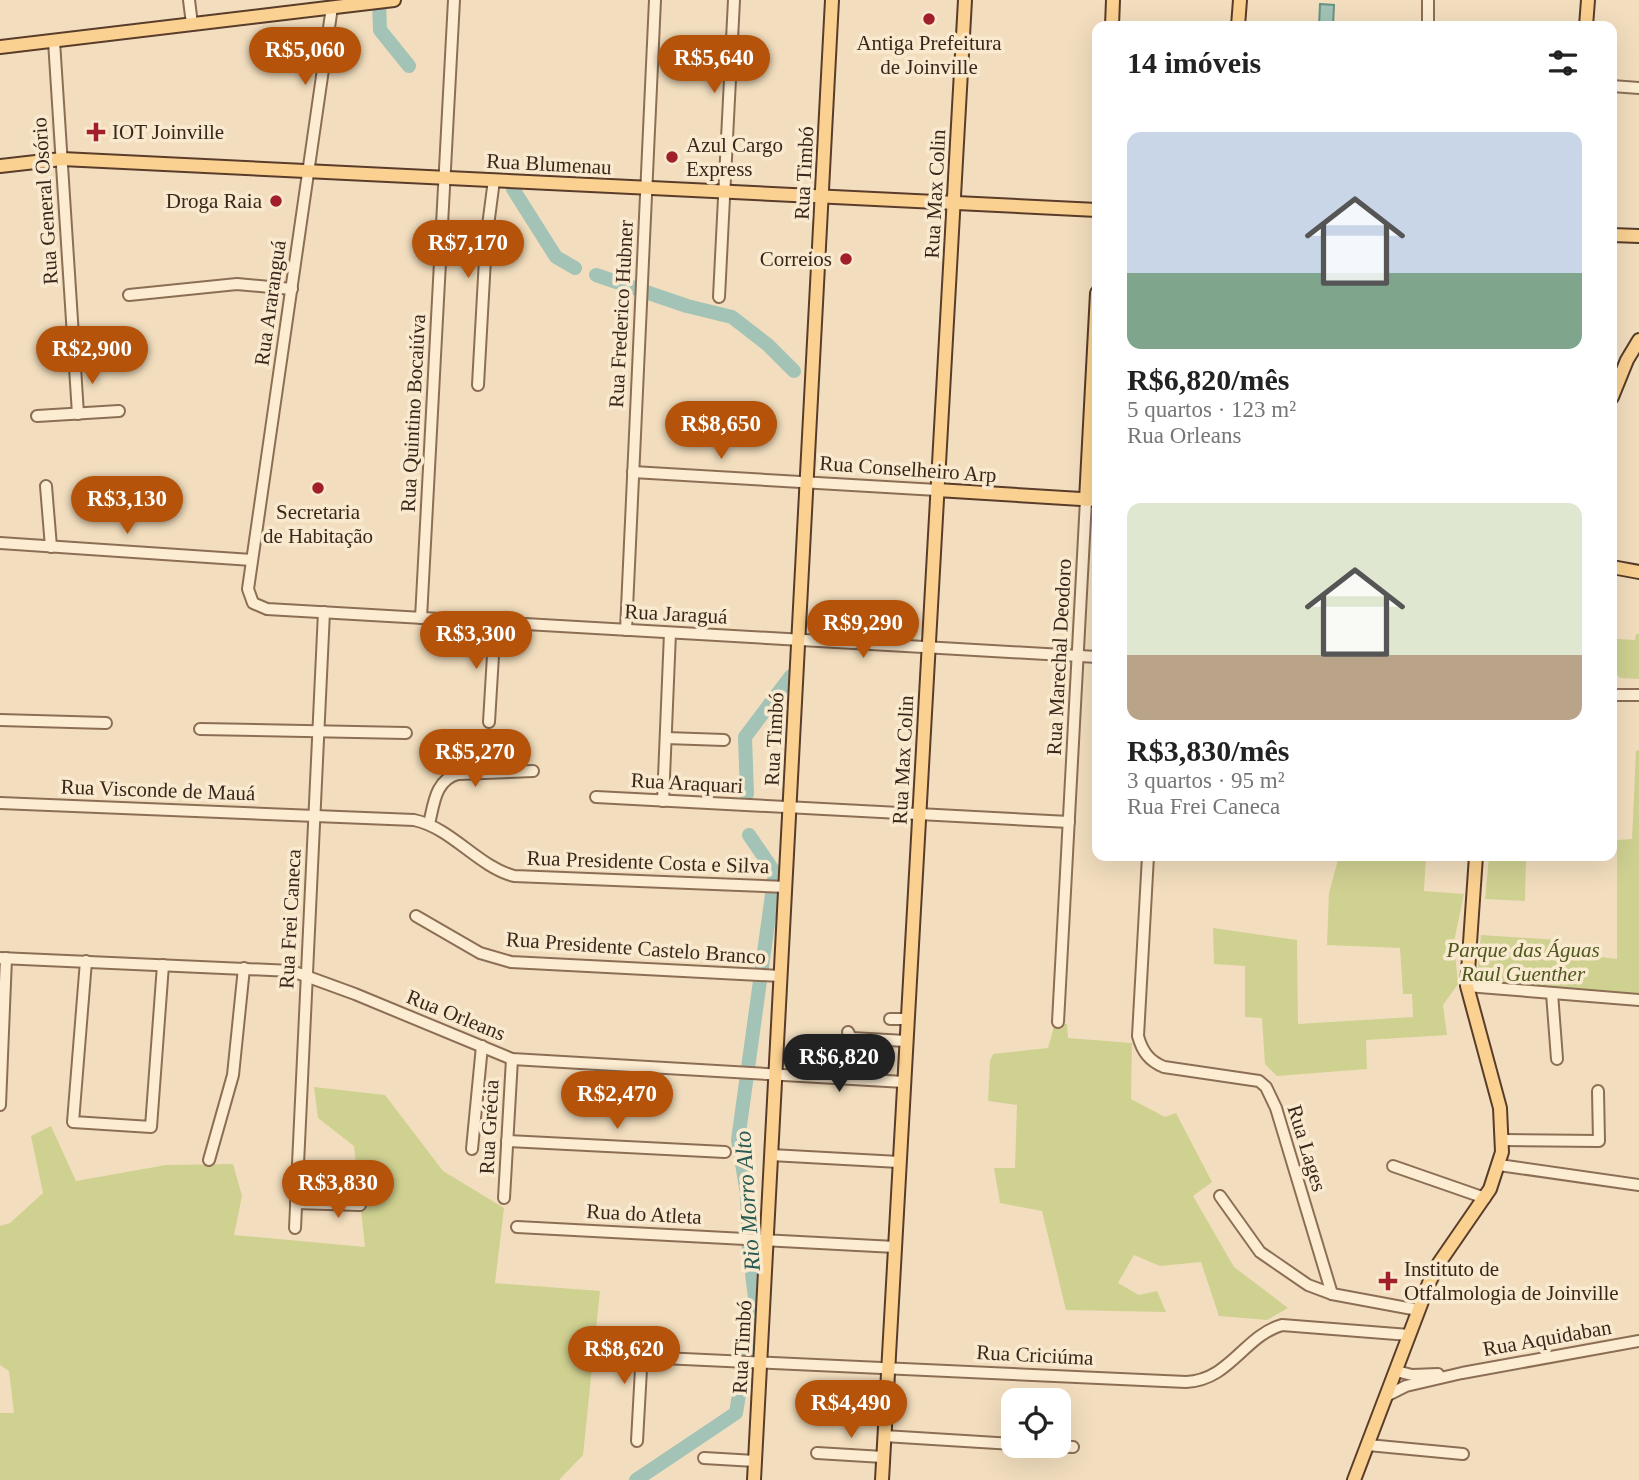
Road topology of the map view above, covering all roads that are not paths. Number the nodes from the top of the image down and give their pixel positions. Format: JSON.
{"nodes":[{"id":1,"x":189,"y":0,"type":"edge"},
{"id":2,"x":454,"y":0,"type":"edge"},
{"id":3,"x":655,"y":0,"type":"edge"},
{"id":4,"x":734,"y":0,"type":"edge"},
{"id":5,"x":832,"y":0,"type":"edge"},
{"id":6,"x":965,"y":0,"type":"edge"},
{"id":7,"x":1113,"y":0,"type":"edge"},
{"id":8,"x":1240,"y":0,"type":"edge"},
{"id":9,"x":1429,"y":0,"type":"edge"},
{"id":10,"x":1588,"y":0,"type":"edge"},
{"id":11,"x":390,"y":1,"type":"edge"},
{"id":12,"x":332,"y":7,"type":"junction"},
{"id":13,"x":1112,"y":21,"type":"edge"},
{"id":14,"x":1238,"y":21,"type":"edge"},
{"id":15,"x":1428,"y":21,"type":"edge"},
{"id":16,"x":1586,"y":21,"type":"edge"},
{"id":17,"x":192,"y":24,"type":"junction"},
{"id":18,"x":54,"y":41,"type":"junction"},
{"id":19,"x":0,"y":47,"type":"edge"},
{"id":20,"x":1617,"y":86,"type":"edge"},
{"id":21,"x":1639,"y":88,"type":"edge"},
{"id":22,"x":62,"y":159,"type":"junction"},
{"id":23,"x":0,"y":166,"type":"edge"},
{"id":24,"x":309,"y":171,"type":"junction"},
{"id":25,"x":444,"y":178,"type":"junction"},
{"id":26,"x":494,"y":180,"type":"junction"},
{"id":27,"x":646,"y":188,"type":"junction"},
{"id":28,"x":724,"y":191,"type":"junction"},
{"id":29,"x":822,"y":196,"type":"junction"},
{"id":30,"x":954,"y":203,"type":"junction"},
{"id":31,"x":1092,"y":210,"type":"edge"},
{"id":32,"x":1617,"y":235,"type":"edge"},
{"id":33,"x":1639,"y":236,"type":"edge"},
{"id":34,"x":292,"y":289,"type":"junction"},
{"id":35,"x":129,"y":295,"type":"dead end"},
{"id":36,"x":719,"y":297,"type":"dead end"},
{"id":37,"x":1639,"y":340,"type":"edge"},
{"id":38,"x":478,"y":385,"type":"dead end"},
{"id":39,"x":1617,"y":385,"type":"edge"},
{"id":40,"x":119,"y":411,"type":"dead end"},
{"id":41,"x":78,"y":414,"type":"junction"},
{"id":42,"x":37,"y":416,"type":"dead end"},
{"id":43,"x":634,"y":472,"type":"junction"},
{"id":44,"x":807,"y":482,"type":"junction"},
{"id":45,"x":46,"y":486,"type":"dead end"},
{"id":46,"x":937,"y":490,"type":"junction"},
{"id":47,"x":1092,"y":500,"type":"edge"},
{"id":48,"x":0,"y":543,"type":"edge"},
{"id":49,"x":51,"y":547,"type":"junction"},
{"id":50,"x":252,"y":560,"type":"junction"},
{"id":51,"x":1617,"y":569,"type":"edge"},
{"id":52,"x":1639,"y":572,"type":"edge"},
{"id":53,"x":253,"y":603,"type":"joint"},
{"id":54,"x":324,"y":612,"type":"junction"},
{"id":55,"x":421,"y":618,"type":"junction"},
{"id":56,"x":495,"y":622,"type":"junction"},
{"id":57,"x":626,"y":630,"type":"junction"},
{"id":58,"x":670,"y":633,"type":"junction"},
{"id":59,"x":799,"y":640,"type":"junction"},
{"id":60,"x":928,"y":648,"type":"junction"},
{"id":61,"x":1078,"y":656,"type":"junction"},
{"id":62,"x":1092,"y":657,"type":"edge"},
{"id":63,"x":1617,"y":695,"type":"edge"},
{"id":64,"x":1639,"y":695,"type":"edge"},
{"id":65,"x":0,"y":720,"type":"edge"},
{"id":66,"x":489,"y":722,"type":"dead end"},
{"id":67,"x":106,"y":723,"type":"dead end"},
{"id":68,"x":200,"y":729,"type":"dead end"},
{"id":69,"x":318,"y":731,"type":"junction"},
{"id":70,"x":406,"y":733,"type":"dead end"},
{"id":71,"x":666,"y":738,"type":"junction"},
{"id":72,"x":724,"y":740,"type":"dead end"},
{"id":73,"x":533,"y":771,"type":"dead end"},
{"id":74,"x":596,"y":797,"type":"dead end"},
{"id":75,"x":663,"y":801,"type":"junction"},
{"id":76,"x":0,"y":803,"type":"edge"},
{"id":77,"x":790,"y":807,"type":"junction"},
{"id":78,"x":919,"y":814,"type":"junction"},
{"id":79,"x":314,"y":816,"type":"junction"},
{"id":80,"x":1069,"y":822,"type":"junction"},
{"id":81,"x":429,"y":824,"type":"junction"},
{"id":82,"x":1149,"y":861,"type":"edge"},
{"id":83,"x":1476,"y":861,"type":"edge"},
{"id":84,"x":782,"y":887,"type":"junction"},
{"id":85,"x":416,"y":916,"type":"dead end"},
{"id":86,"x":3,"y":958,"type":"edge"},
{"id":87,"x":86,"y":961,"type":"junction"},
{"id":88,"x":163,"y":965,"type":"junction"},
{"id":89,"x":241,"y":968,"type":"junction"},
{"id":90,"x":307,"y":975,"type":"junction"},
{"id":91,"x":776,"y":976,"type":"junction"},
{"id":92,"x":1467,"y":986,"type":"junction"},
{"id":93,"x":1552,"y":993,"type":"junction"},
{"id":94,"x":1639,"y":1000,"type":"edge"},
{"id":95,"x":890,"y":1019,"type":"dead end"},
{"id":96,"x":907,"y":1020,"type":"junction"},
{"id":97,"x":1058,"y":1022,"type":"dead end"},
{"id":98,"x":848,"y":1032,"type":"dead end"},
{"id":99,"x":906,"y":1041,"type":"junction"},
{"id":100,"x":482,"y":1046,"type":"junction"},
{"id":101,"x":229,"y":1059,"type":"dead end"},
{"id":102,"x":512,"y":1059,"type":"junction"},
{"id":103,"x":1557,"y":1059,"type":"dead end"},
{"id":104,"x":776,"y":1074,"type":"junction"},
{"id":105,"x":904,"y":1082,"type":"junction"},
{"id":106,"x":1598,"y":1091,"type":"dead end"},
{"id":107,"x":0,"y":1105,"type":"edge"},
{"id":108,"x":1503,"y":1140,"type":"junction"},
{"id":109,"x":508,"y":1141,"type":"junction"},
{"id":110,"x":472,"y":1149,"type":"dead end"},
{"id":111,"x":725,"y":1152,"type":"dead end"},
{"id":112,"x":771,"y":1155,"type":"junction"},
{"id":113,"x":209,"y":1160,"type":"dead end"},
{"id":114,"x":899,"y":1162,"type":"junction"},
{"id":115,"x":1499,"y":1164,"type":"junction"},
{"id":116,"x":1393,"y":1166,"type":"dead end"},
{"id":117,"x":1639,"y":1185,"type":"edge"},
{"id":118,"x":1220,"y":1196,"type":"dead end"},
{"id":119,"x":504,"y":1198,"type":"dead end"},
{"id":120,"x":1485,"y":1198,"type":"junction"},
{"id":121,"x":296,"y":1203,"type":"junction"},
{"id":122,"x":360,"y":1205,"type":"dead end"},
{"id":123,"x":517,"y":1227,"type":"dead end"},
{"id":124,"x":295,"y":1228,"type":"dead end"},
{"id":125,"x":764,"y":1240,"type":"junction"},
{"id":126,"x":895,"y":1247,"type":"junction"},
{"id":127,"x":1332,"y":1294,"type":"junction"},
{"id":128,"x":1418,"y":1311,"type":"junction"},
{"id":129,"x":643,"y":1333,"type":"dead end"},
{"id":130,"x":1409,"y":1335,"type":"junction"},
{"id":131,"x":1639,"y":1341,"type":"edge"},
{"id":132,"x":641,"y":1357,"type":"junction"},
{"id":133,"x":756,"y":1362,"type":"junction"},
{"id":134,"x":888,"y":1368,"type":"junction"},
{"id":135,"x":1396,"y":1371,"type":"junction"},
{"id":136,"x":1462,"y":1373,"type":"junction"},
{"id":137,"x":1388,"y":1395,"type":"junction"},
{"id":138,"x":884,"y":1436,"type":"junction"},
{"id":139,"x":637,"y":1441,"type":"dead end"},
{"id":140,"x":1001,"y":1443,"type":"edge"},
{"id":141,"x":1368,"y":1445,"type":"junction"},
{"id":142,"x":817,"y":1453,"type":"dead end"},
{"id":143,"x":1463,"y":1454,"type":"dead end"},
{"id":144,"x":883,"y":1457,"type":"junction"},
{"id":145,"x":704,"y":1458,"type":"dead end"},
{"id":146,"x":755,"y":1461,"type":"junction"},
{"id":147,"x":754,"y":1480,"type":"edge"},
{"id":148,"x":882,"y":1480,"type":"edge"},
{"id":149,"x":1354,"y":1480,"type":"edge"}],
"edges":[{"from":1,"to":17,"type":"street"},
{"from":2,"to":25,"type":"street","name":"Rua Quintino Bocaiúva"},
{"from":3,"to":27,"type":"street","name":"Rua Frederico Hubner"},
{"from":4,"to":28,"type":"street"},
{"from":5,"to":29,"type":"main road","name":"Rua Timbó"},
{"from":6,"to":30,"type":"main road","name":"Rua Max Colin"},
{"from":7,"to":13,"type":"main road"},
{"from":8,"to":14,"type":"main road"},
{"from":9,"to":15,"type":"street"},
{"from":10,"to":16,"type":"main road"},
{"from":11,"to":12,"type":"main road"},
{"from":12,"to":17,"type":"main road"},
{"from":12,"to":24,"type":"street","name":"Rua Araranguá"},
{"from":17,"to":18,"type":"main road"},
{"from":18,"to":19,"type":"main road"},
{"from":18,"to":22,"type":"street","name":"Rua General Osório"},
{"from":20,"to":21,"type":"street"},
{"from":22,"to":23,"type":"main road","name":"Rua Blumenau"},
{"from":22,"to":24,"type":"main road","name":"Rua Blumenau"},
{"from":22,"to":41,"type":"street","name":"Rua General Osório"},
{"from":24,"to":25,"type":"main road","name":"Rua Blumenau"},
{"from":24,"to":34,"type":"street","name":"Rua Araranguá"},
{"from":25,"to":26,"type":"main road","name":"Rua Blumenau"},
{"from":25,"to":55,"type":"street","name":"Rua Quintino Bocaiúva"},
{"from":26,"to":27,"type":"main road","name":"Rua Blumenau"},
{"from":26,"to":38,"type":"street"},
{"from":27,"to":28,"type":"main road","name":"Rua Blumenau"},
{"from":27,"to":43,"type":"street","name":"Rua Frederico Hubner"},
{"from":28,"to":29,"type":"main road","name":"Rua Blumenau"},
{"from":28,"to":36,"type":"street"},
{"from":29,"to":30,"type":"main road","name":"Rua Blumenau"},
{"from":29,"to":44,"type":"main road","name":"Rua Timbó"},
{"from":30,"to":31,"type":"main road","name":"Rua Blumenau"},
{"from":30,"to":46,"type":"main road","name":"Rua Max Colin"},
{"from":32,"to":33,"type":"main road"},
{"from":34,"to":35,"type":"street"},
{"from":34,"to":50,"type":"street","name":"Rua Araranguá"},
{"from":37,"to":39,"type":"main road"},
{"from":40,"to":41,"type":"street"},
{"from":41,"to":42,"type":"street"},
{"from":43,"to":44,"type":"street","name":"Rua Conselheiro Arp"},
{"from":43,"to":57,"type":"street","name":"Rua Frederico Hubner"},
{"from":44,"to":46,"type":"street","name":"Rua Conselheiro Arp"},
{"from":44,"to":59,"type":"main road","name":"Rua Timbó"},
{"from":45,"to":49,"type":"street"},
{"from":46,"to":47,"type":"main road","name":"Rua Conselheiro Arp"},
{"from":46,"to":60,"type":"main road","name":"Rua Max Colin"},
{"from":47,"to":61,"type":"street","name":"Rua Marechal Deodoro"},
{"from":48,"to":49,"type":"street"},
{"from":49,"to":50,"type":"street"},
{"from":50,"to":53,"type":"street","name":"Rua Araranguá"},
{"from":51,"to":52,"type":"main road"},
{"from":53,"to":54,"type":"street","name":"Rua Jaraguá"},
{"from":54,"to":55,"type":"street","name":"Rua Jaraguá"},
{"from":54,"to":69,"type":"street","name":"Rua Frei Caneca"},
{"from":55,"to":56,"type":"street","name":"Rua Jaraguá"},
{"from":56,"to":57,"type":"street","name":"Rua Jaraguá"},
{"from":56,"to":66,"type":"street"},
{"from":57,"to":58,"type":"street","name":"Rua Jaraguá"},
{"from":58,"to":59,"type":"street","name":"Rua Jaraguá"},
{"from":58,"to":71,"type":"street"},
{"from":59,"to":60,"type":"street","name":"Rua Jaraguá"},
{"from":59,"to":77,"type":"main road","name":"Rua Timbó"},
{"from":60,"to":61,"type":"street","name":"Rua Jaraguá"},
{"from":60,"to":78,"type":"main road","name":"Rua Max Colin"},
{"from":61,"to":62,"type":"street","name":"Rua Jaraguá"},
{"from":61,"to":80,"type":"street","name":"Rua Marechal Deodoro"},
{"from":63,"to":64,"type":"street"},
{"from":65,"to":67,"type":"street"},
{"from":68,"to":69,"type":"street"},
{"from":69,"to":70,"type":"street"},
{"from":69,"to":79,"type":"street","name":"Rua Frei Caneca"},
{"from":71,"to":72,"type":"street"},
{"from":71,"to":75,"type":"street"},
{"from":73,"to":81,"type":"street"},
{"from":74,"to":75,"type":"street","name":"Rua Araquari"},
{"from":75,"to":77,"type":"street","name":"Rua Araquari"},
{"from":76,"to":79,"type":"street","name":"Rua Visconde de Mauá"},
{"from":77,"to":78,"type":"street","name":"Rua Araquari"},
{"from":77,"to":84,"type":"main road","name":"Rua Timbó"},
{"from":78,"to":80,"type":"street","name":"Rua Araquari"},
{"from":78,"to":96,"type":"main road","name":"Rua Max Colin"},
{"from":79,"to":81,"type":"street","name":"Rua Presidente Costa e Silva"},
{"from":79,"to":90,"type":"street","name":"Rua Frei Caneca"},
{"from":80,"to":97,"type":"street","name":"Rua Marechal Deodoro"},
{"from":81,"to":84,"type":"street","name":"Rua Presidente Costa e Silva"},
{"from":82,"to":127,"type":"street","name":"Rua Lages"},
{"from":83,"to":92,"type":"main road"},
{"from":84,"to":91,"type":"main road","name":"Rua Timbó"},
{"from":85,"to":91,"type":"street","name":"Rua Presidente Castelo Branco"},
{"from":86,"to":87,"type":"street","name":"Rua Orleans"},
{"from":86,"to":107,"type":"street"},
{"from":87,"to":88,"type":"street","name":"Rua Orleans"},
{"from":87,"to":88,"type":"street"},
{"from":88,"to":89,"type":"street","name":"Rua Orleans"},
{"from":89,"to":90,"type":"street","name":"Rua Orleans"},
{"from":89,"to":101,"type":"street"},
{"from":89,"to":113,"type":"street"},
{"from":90,"to":100,"type":"street","name":"Rua Orleans"},
{"from":90,"to":121,"type":"street","name":"Rua Frei Caneca"},
{"from":91,"to":104,"type":"main road","name":"Rua Timbó"},
{"from":92,"to":93,"type":"street"},
{"from":92,"to":108,"type":"main road"},
{"from":93,"to":94,"type":"street"},
{"from":93,"to":103,"type":"street"},
{"from":95,"to":96,"type":"street"},
{"from":96,"to":99,"type":"main road","name":"Rua Max Colin"},
{"from":98,"to":99,"type":"street"},
{"from":99,"to":105,"type":"main road","name":"Rua Max Colin"},
{"from":100,"to":102,"type":"street","name":"Rua Orleans"},
{"from":100,"to":110,"type":"street"},
{"from":102,"to":104,"type":"street","name":"Rua Orleans"},
{"from":102,"to":109,"type":"street","name":"Rua Grécia"},
{"from":104,"to":105,"type":"street","name":"Rua Orleans"},
{"from":104,"to":112,"type":"main road","name":"Rua Timbó"},
{"from":105,"to":114,"type":"main road","name":"Rua Max Colin"},
{"from":106,"to":108,"type":"street"},
{"from":108,"to":115,"type":"main road"},
{"from":109,"to":111,"type":"street"},
{"from":109,"to":119,"type":"street","name":"Rua Grécia"},
{"from":112,"to":114,"type":"street"},
{"from":112,"to":125,"type":"main road","name":"Rua Timbó"},
{"from":114,"to":126,"type":"main road","name":"Rua Max Colin"},
{"from":115,"to":117,"type":"street"},
{"from":115,"to":120,"type":"main road"},
{"from":116,"to":120,"type":"street"},
{"from":118,"to":127,"type":"street"},
{"from":120,"to":128,"type":"main road"},
{"from":121,"to":122,"type":"street"},
{"from":121,"to":124,"type":"street","name":"Rua Frei Caneca"},
{"from":123,"to":125,"type":"street","name":"Rua do Atleta"},
{"from":125,"to":126,"type":"street","name":"Rua do Atleta"},
{"from":125,"to":133,"type":"main road","name":"Rua Timbó"},
{"from":126,"to":134,"type":"main road","name":"Rua Max Colin"},
{"from":127,"to":128,"type":"street"},
{"from":128,"to":130,"type":"main road"},
{"from":129,"to":132,"type":"street"},
{"from":130,"to":134,"type":"street","name":"Rua Criciúma"},
{"from":130,"to":135,"type":"main road"},
{"from":131,"to":136,"type":"street","name":"Rua Aquidaban"},
{"from":132,"to":133,"type":"street","name":"Rua Criciúma"},
{"from":132,"to":139,"type":"street"},
{"from":133,"to":134,"type":"street","name":"Rua Criciúma"},
{"from":133,"to":146,"type":"main road","name":"Rua Timbó"},
{"from":134,"to":138,"type":"main road","name":"Rua Max Colin"},
{"from":135,"to":136,"type":"street","name":"Rua Aquidaban"},
{"from":135,"to":137,"type":"main road"},
{"from":136,"to":137,"type":"street","name":"Rua Aquidaban"},
{"from":137,"to":141,"type":"main road"},
{"from":138,"to":140,"type":"street"},
{"from":138,"to":144,"type":"main road","name":"Rua Max Colin"},
{"from":141,"to":143,"type":"street"},
{"from":141,"to":149,"type":"main road"},
{"from":142,"to":144,"type":"street"},
{"from":144,"to":148,"type":"main road","name":"Rua Max Colin"},
{"from":145,"to":146,"type":"street"},
{"from":146,"to":147,"type":"main road","name":"Rua Timbó"}]}
